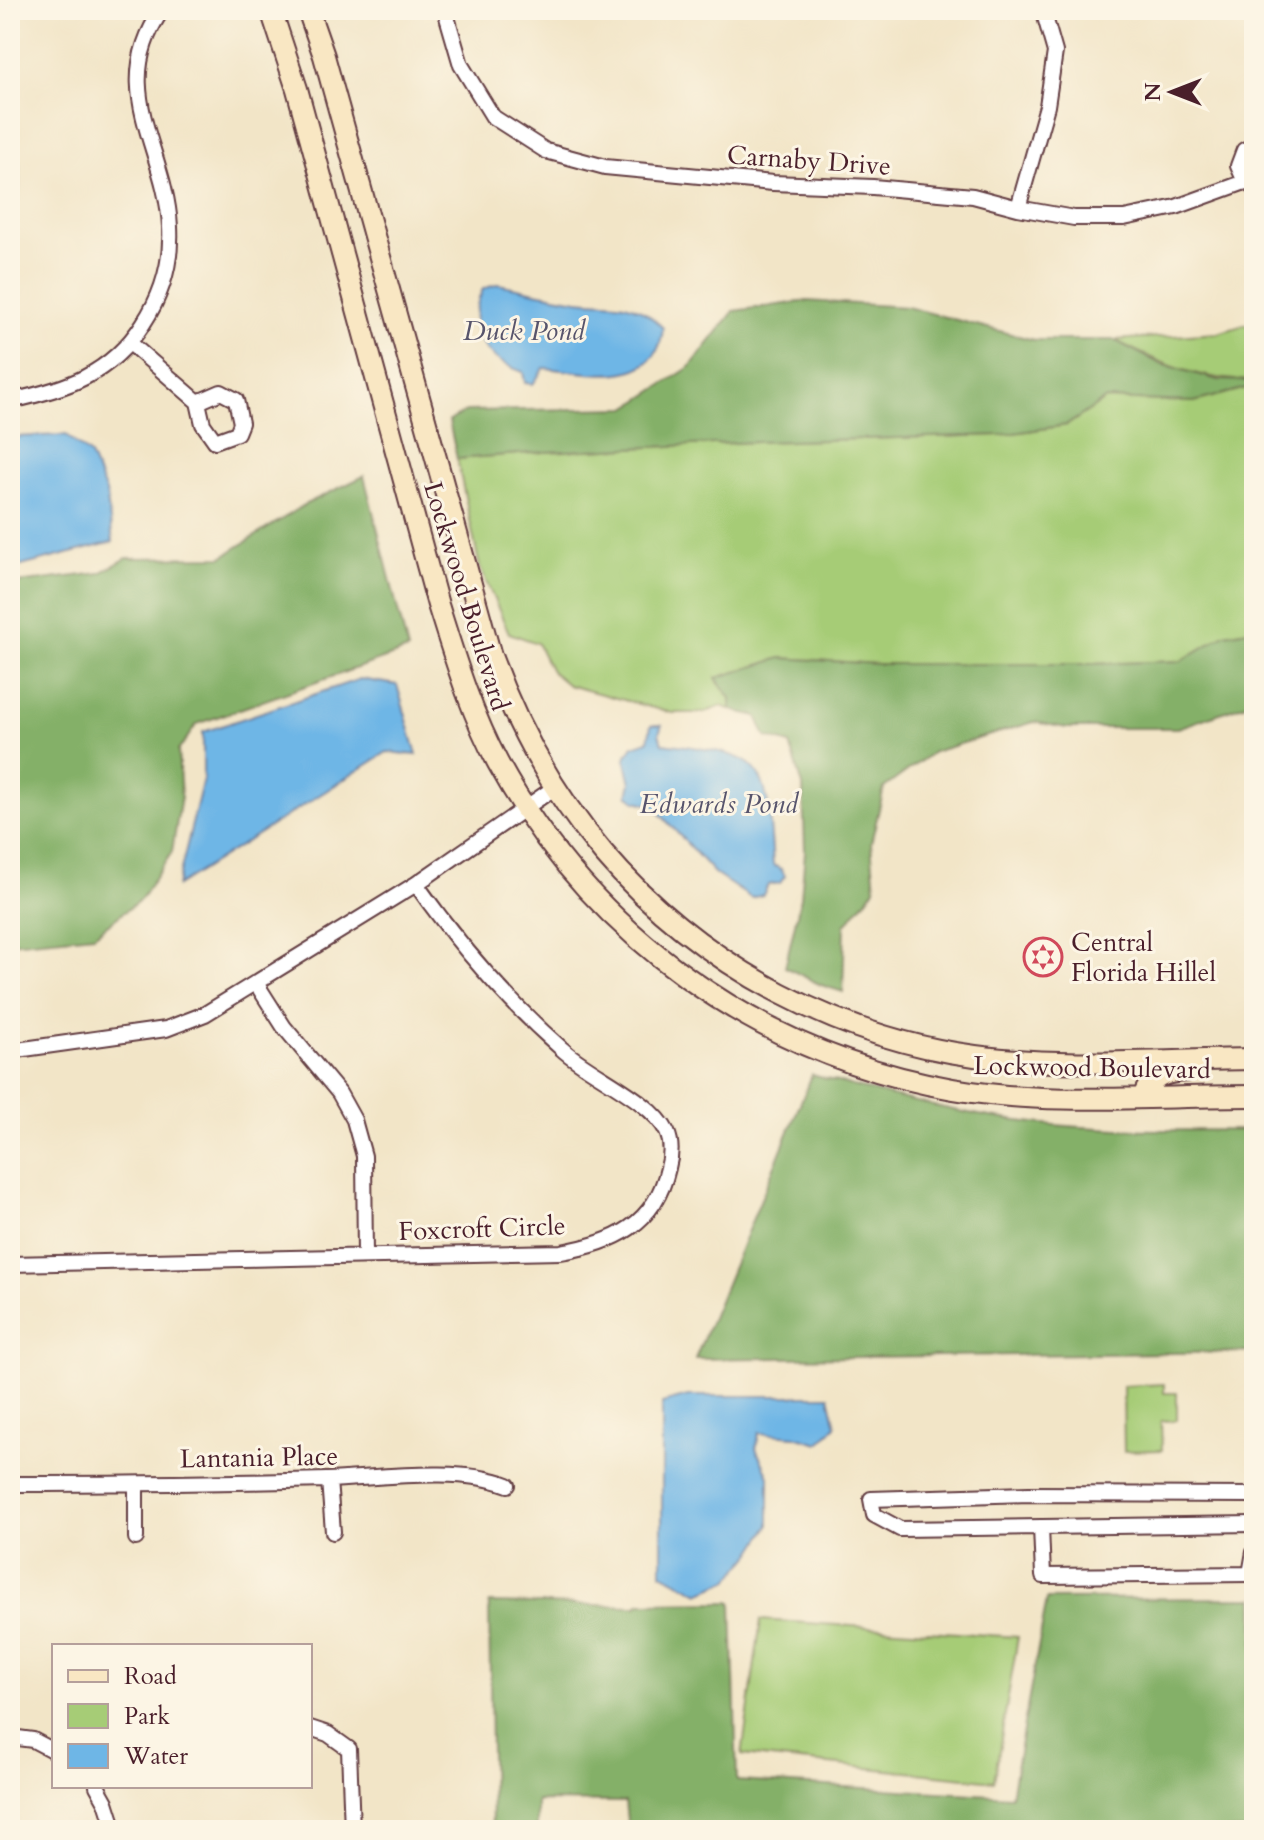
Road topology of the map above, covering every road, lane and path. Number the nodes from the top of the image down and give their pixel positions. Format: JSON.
{"nodes":[{"id":1,"x":162,"y":10,"type":"edge"},
{"id":2,"x":271,"y":10,"type":"edge"},
{"id":3,"x":308,"y":10,"type":"edge"},
{"id":4,"x":445,"y":10,"type":"edge"},
{"id":5,"x":1043,"y":10,"type":"edge"},
{"id":6,"x":1254,"y":145,"type":"edge"},
{"id":7,"x":1250,"y":184,"type":"edge"},
{"id":8,"x":1018,"y":208,"type":"junction"},
{"id":9,"x":130,"y":343,"type":"junction"},
{"id":10,"x":10,"y":401,"type":"edge"},
{"id":11,"x":198,"y":402,"type":"dead end"},
{"id":12,"x":554,"y":788,"type":"junction"},
{"id":13,"x":525,"y":810,"type":"junction"},
{"id":14,"x":416,"y":884,"type":"junction"},
{"id":15,"x":256,"y":983,"type":"junction"},
{"id":16,"x":924,"y":1046,"type":"junction"},
{"id":17,"x":10,"y":1051,"type":"edge"},
{"id":18,"x":1254,"y":1059,"type":"edge"},
{"id":19,"x":1254,"y":1070,"type":"edge"},
{"id":20,"x":915,"y":1081,"type":"junction"},
{"id":21,"x":1254,"y":1083,"type":"edge"},
{"id":22,"x":1188,"y":1096,"type":"junction"},
{"id":23,"x":1254,"y":1096,"type":"edge"},
{"id":24,"x":1143,"y":1097,"type":"junction"},
{"id":25,"x":365,"y":1256,"type":"junction"},
{"id":26,"x":10,"y":1264,"type":"edge"},
{"id":27,"x":329,"y":1480,"type":"junction"},
{"id":28,"x":10,"y":1484,"type":"edge"},
{"id":29,"x":136,"y":1484,"type":"junction"},
{"id":30,"x":508,"y":1485,"type":"dead end"},
{"id":31,"x":1254,"y":1495,"type":"edge"},
{"id":32,"x":1254,"y":1524,"type":"edge"},
{"id":33,"x":1041,"y":1527,"type":"junction"},
{"id":34,"x":333,"y":1532,"type":"dead end"},
{"id":35,"x":136,"y":1538,"type":"dead end"},
{"id":36,"x":1254,"y":1552,"type":"edge"},
{"id":37,"x":312,"y":1729,"type":"edge"},
{"id":38,"x":10,"y":1737,"type":"edge"},
{"id":39,"x":52,"y":1750,"type":"edge"},
{"id":40,"x":98,"y":1788,"type":"edge"},
{"id":41,"x":115,"y":1830,"type":"edge"},
{"id":42,"x":352,"y":1830,"type":"edge"}],
"edges":[{"from":1,"to":9,"type":"street"},
{"from":2,"to":13,"type":"main road","name":"Lockwood Boulevard"},
{"from":3,"to":12,"type":"main road","name":"Lockwood Boulevard"},
{"from":4,"to":8,"type":"street","name":"Carnaby Drive"},
{"from":5,"to":8,"type":"street"},
{"from":6,"to":7,"type":"street","name":"Carnaby Drive"},
{"from":7,"to":8,"type":"street","name":"Carnaby Drive"},
{"from":9,"to":10,"type":"street"},
{"from":9,"to":11,"type":"street"},
{"from":12,"to":13,"type":"street"},
{"from":12,"to":16,"type":"main road","name":"Lockwood Boulevard"},
{"from":13,"to":14,"type":"street"},
{"from":13,"to":20,"type":"main road","name":"Lockwood Boulevard"},
{"from":14,"to":15,"type":"street"},
{"from":14,"to":25,"type":"street","name":"Foxcroft Circle"},
{"from":15,"to":17,"type":"street"},
{"from":15,"to":25,"type":"street"},
{"from":16,"to":18,"type":"main road","name":"Lockwood Boulevard"},
{"from":16,"to":20,"type":"main road"},
{"from":19,"to":24,"type":"main road"},
{"from":20,"to":24,"type":"main road","name":"Lockwood Boulevard"},
{"from":21,"to":22,"type":"main road"},
{"from":22,"to":23,"type":"main road","name":"Lockwood Boulevard"},
{"from":22,"to":24,"type":"main road","name":"Lockwood Boulevard"},
{"from":25,"to":26,"type":"street","name":"Foxcroft Circle"},
{"from":27,"to":29,"type":"street","name":"Lantania Place"},
{"from":27,"to":30,"type":"street","name":"Lantania Place"},
{"from":27,"to":34,"type":"street"},
{"from":28,"to":29,"type":"street","name":"Lantania Place"},
{"from":29,"to":35,"type":"street"},
{"from":31,"to":33,"type":"street"},
{"from":32,"to":33,"type":"street"},
{"from":33,"to":36,"type":"street"},
{"from":37,"to":42,"type":"street"},
{"from":38,"to":39,"type":"street"},
{"from":40,"to":41,"type":"street"}]}
